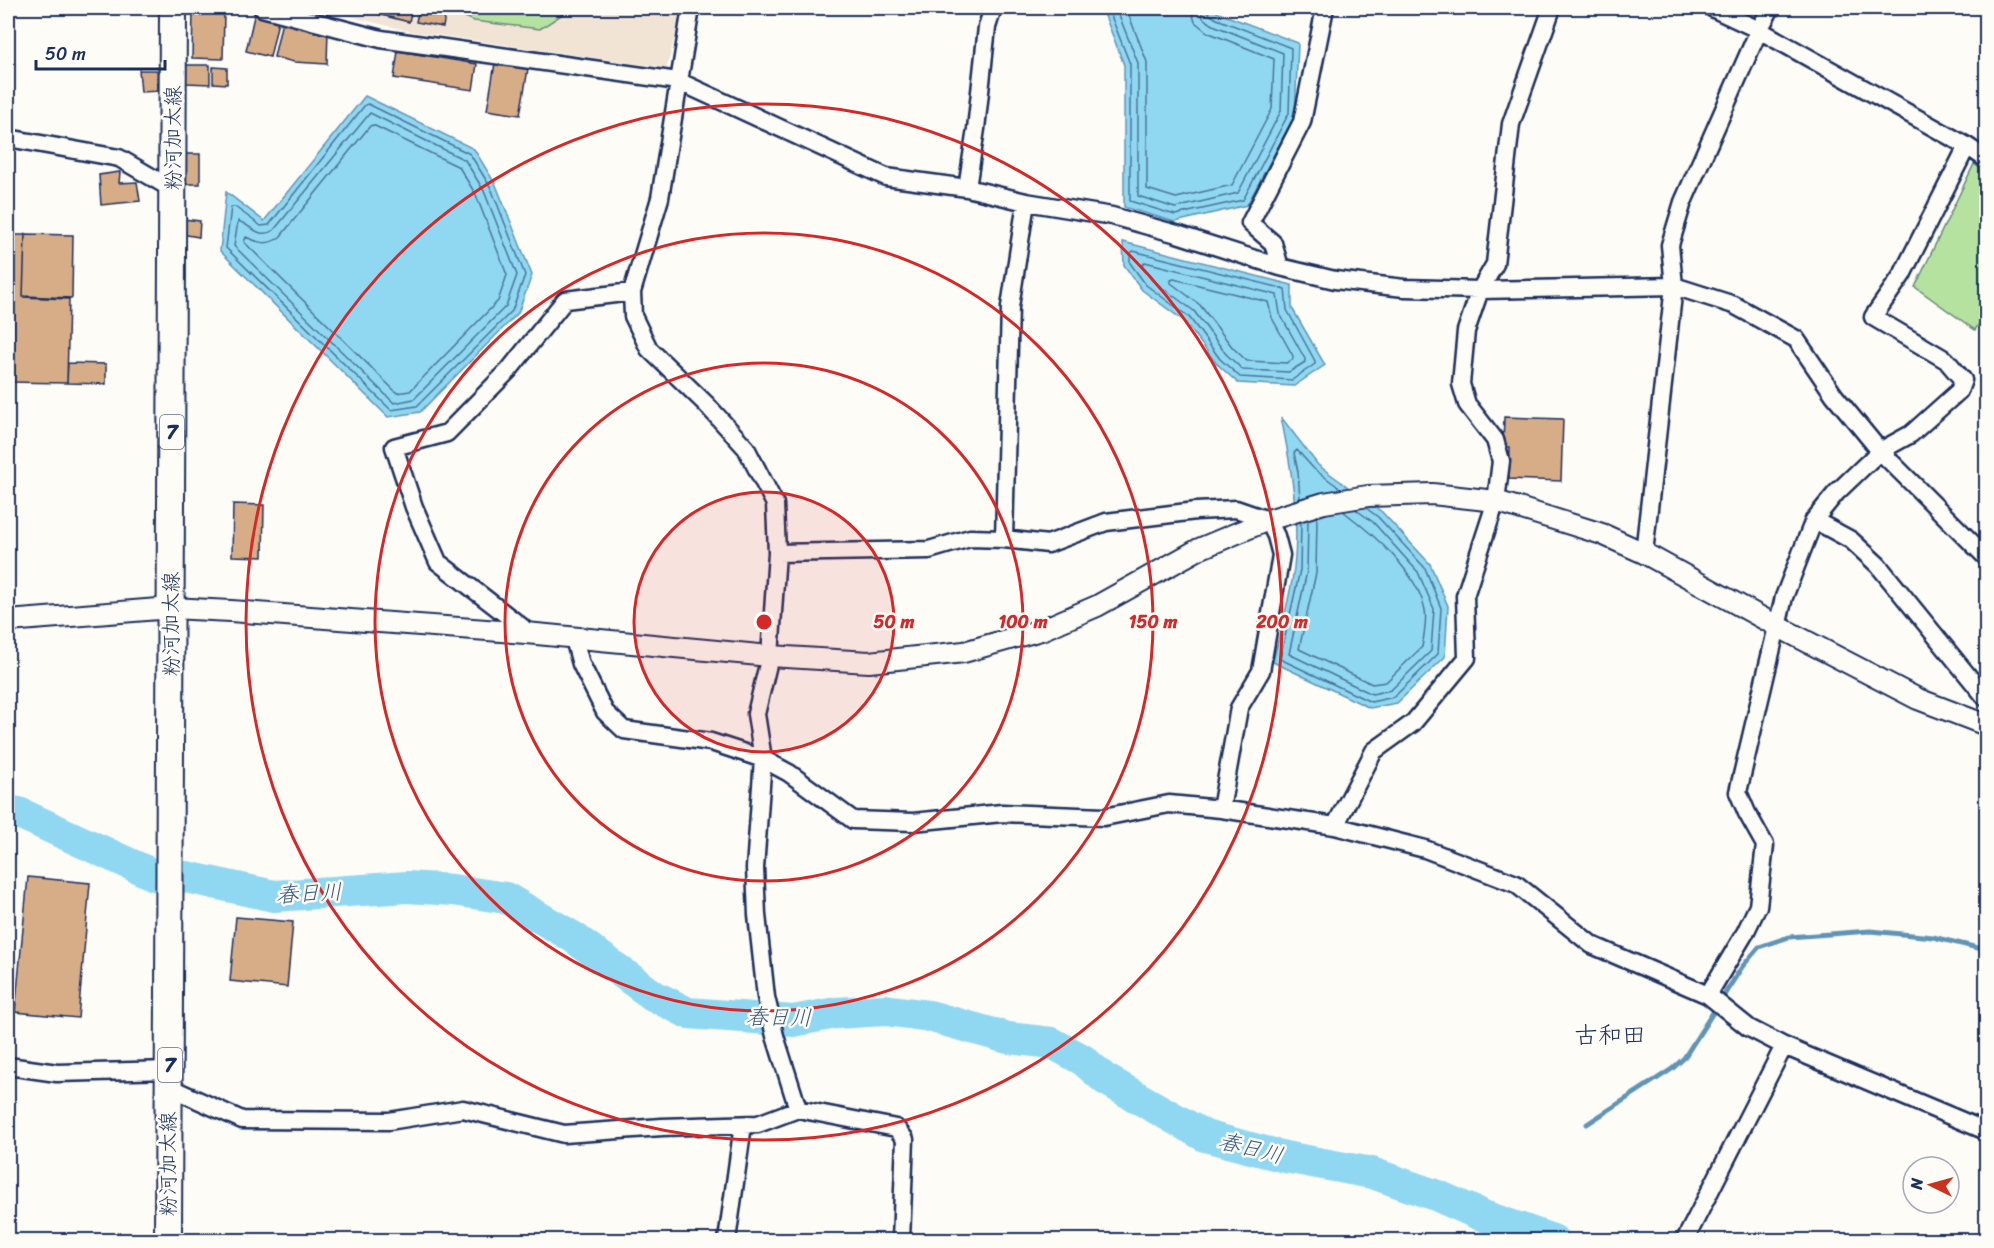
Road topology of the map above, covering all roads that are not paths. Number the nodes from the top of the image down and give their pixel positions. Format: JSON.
{"nodes":[{"id":1,"x":173,"y":8,"type":"edge"},
{"id":2,"x":262,"y":8,"type":"edge"},
{"id":3,"x":691,"y":8,"type":"edge"},
{"id":4,"x":993,"y":8,"type":"edge"},
{"id":5,"x":1325,"y":8,"type":"edge"},
{"id":6,"x":1552,"y":8,"type":"edge"},
{"id":7,"x":1712,"y":8,"type":"edge"},
{"id":8,"x":1771,"y":8,"type":"edge"},
{"id":9,"x":1759,"y":30,"type":"junction"},
{"id":10,"x":678,"y":81,"type":"junction"},
{"id":11,"x":8,"y":138,"type":"edge"},
{"id":12,"x":1967,"y":146,"type":"junction"},
{"id":13,"x":1986,"y":159,"type":"edge"},
{"id":14,"x":967,"y":188,"type":"junction"},
{"id":15,"x":172,"y":189,"type":"junction"},
{"id":16,"x":1026,"y":202,"type":"junction"},
{"id":17,"x":1280,"y":267,"type":"junction"},
{"id":18,"x":1674,"y":286,"type":"junction"},
{"id":19,"x":1480,"y":291,"type":"junction"},
{"id":20,"x":632,"y":292,"type":"junction"},
{"id":21,"x":1880,"y":450,"type":"junction"},
{"id":22,"x":1496,"y":501,"type":"junction"},
{"id":23,"x":1268,"y":520,"type":"junction"},
{"id":24,"x":1814,"y":520,"type":"junction"},
{"id":25,"x":1004,"y":538,"type":"junction"},
{"id":26,"x":777,"y":553,"type":"junction"},
{"id":27,"x":1644,"y":553,"type":"junction"},
{"id":28,"x":1986,"y":557,"type":"edge"},
{"id":29,"x":171,"y":608,"type":"junction"},
{"id":30,"x":8,"y":621,"type":"edge"},
{"id":31,"x":1777,"y":627,"type":"junction"},
{"id":32,"x":526,"y":633,"type":"junction"},
{"id":33,"x":574,"y":639,"type":"junction"},
{"id":34,"x":770,"y":656,"type":"junction"},
{"id":35,"x":1986,"y":699,"type":"edge"},
{"id":36,"x":1986,"y":725,"type":"edge"},
{"id":37,"x":763,"y":759,"type":"junction"},
{"id":38,"x":1221,"y":809,"type":"junction"},
{"id":39,"x":1335,"y":826,"type":"junction"},
{"id":40,"x":1708,"y":995,"type":"junction"},
{"id":41,"x":1784,"y":1046,"type":"junction"},
{"id":42,"x":8,"y":1065,"type":"edge"},
{"id":43,"x":169,"y":1078,"type":"junction"},
{"id":44,"x":798,"y":1109,"type":"junction"},
{"id":45,"x":743,"y":1125,"type":"junction"},
{"id":46,"x":1986,"y":1131,"type":"edge"},
{"id":47,"x":1688,"y":1233,"type":"edge"},
{"id":48,"x":168,"y":1240,"type":"edge"},
{"id":49,"x":727,"y":1240,"type":"edge"},
{"id":50,"x":901,"y":1240,"type":"edge"}],
"edges":[{"from":1,"to":15,"type":"main road","name":"粉河加太線","number":"7"},
{"from":2,"to":10,"type":"street"},
{"from":3,"to":10,"type":"street"},
{"from":4,"to":14,"type":"street"},
{"from":5,"to":17,"type":"street"},
{"from":6,"to":19,"type":"street"},
{"from":7,"to":9,"type":"street"},
{"from":8,"to":9,"type":"street"},
{"from":9,"to":12,"type":"street"},
{"from":9,"to":18,"type":"street"},
{"from":10,"to":14,"type":"street"},
{"from":10,"to":20,"type":"street"},
{"from":11,"to":15,"type":"street"},
{"from":12,"to":13,"type":"street"},
{"from":12,"to":21,"type":"street"},
{"from":14,"to":16,"type":"street"},
{"from":15,"to":29,"type":"main road","name":"粉河加太線","number":"7"},
{"from":16,"to":17,"type":"street"},
{"from":16,"to":25,"type":"street"},
{"from":17,"to":19,"type":"street"},
{"from":18,"to":19,"type":"street"},
{"from":18,"to":21,"type":"street"},
{"from":18,"to":27,"type":"street"},
{"from":19,"to":22,"type":"street"},
{"from":20,"to":26,"type":"street"},
{"from":20,"to":32,"type":"street"},
{"from":21,"to":24,"type":"street"},
{"from":21,"to":28,"type":"street"},
{"from":22,"to":23,"type":"street"},
{"from":22,"to":27,"type":"street"},
{"from":22,"to":39,"type":"street"},
{"from":23,"to":25,"type":"street"},
{"from":23,"to":34,"type":"street"},
{"from":23,"to":38,"type":"street"},
{"from":24,"to":31,"type":"street"},
{"from":24,"to":35,"type":"street"},
{"from":25,"to":26,"type":"street"},
{"from":26,"to":34,"type":"street"},
{"from":27,"to":31,"type":"street"},
{"from":29,"to":30,"type":"street"},
{"from":29,"to":32,"type":"street"},
{"from":29,"to":43,"type":"main road","name":"粉河加太線","number":"7"},
{"from":31,"to":36,"type":"street"},
{"from":31,"to":40,"type":"street"},
{"from":32,"to":33,"type":"street"},
{"from":33,"to":34,"type":"street"},
{"from":33,"to":37,"type":"street"},
{"from":34,"to":37,"type":"street"},
{"from":37,"to":38,"type":"street"},
{"from":37,"to":44,"type":"street"},
{"from":38,"to":39,"type":"street"},
{"from":39,"to":40,"type":"street"},
{"from":40,"to":41,"type":"street"},
{"from":41,"to":46,"type":"street"},
{"from":41,"to":47,"type":"street"},
{"from":42,"to":43,"type":"street"},
{"from":43,"to":45,"type":"street"},
{"from":43,"to":48,"type":"main road","name":"粉河加太線","number":"7"},
{"from":44,"to":45,"type":"street"},
{"from":44,"to":50,"type":"street"},
{"from":45,"to":49,"type":"street"}]}
